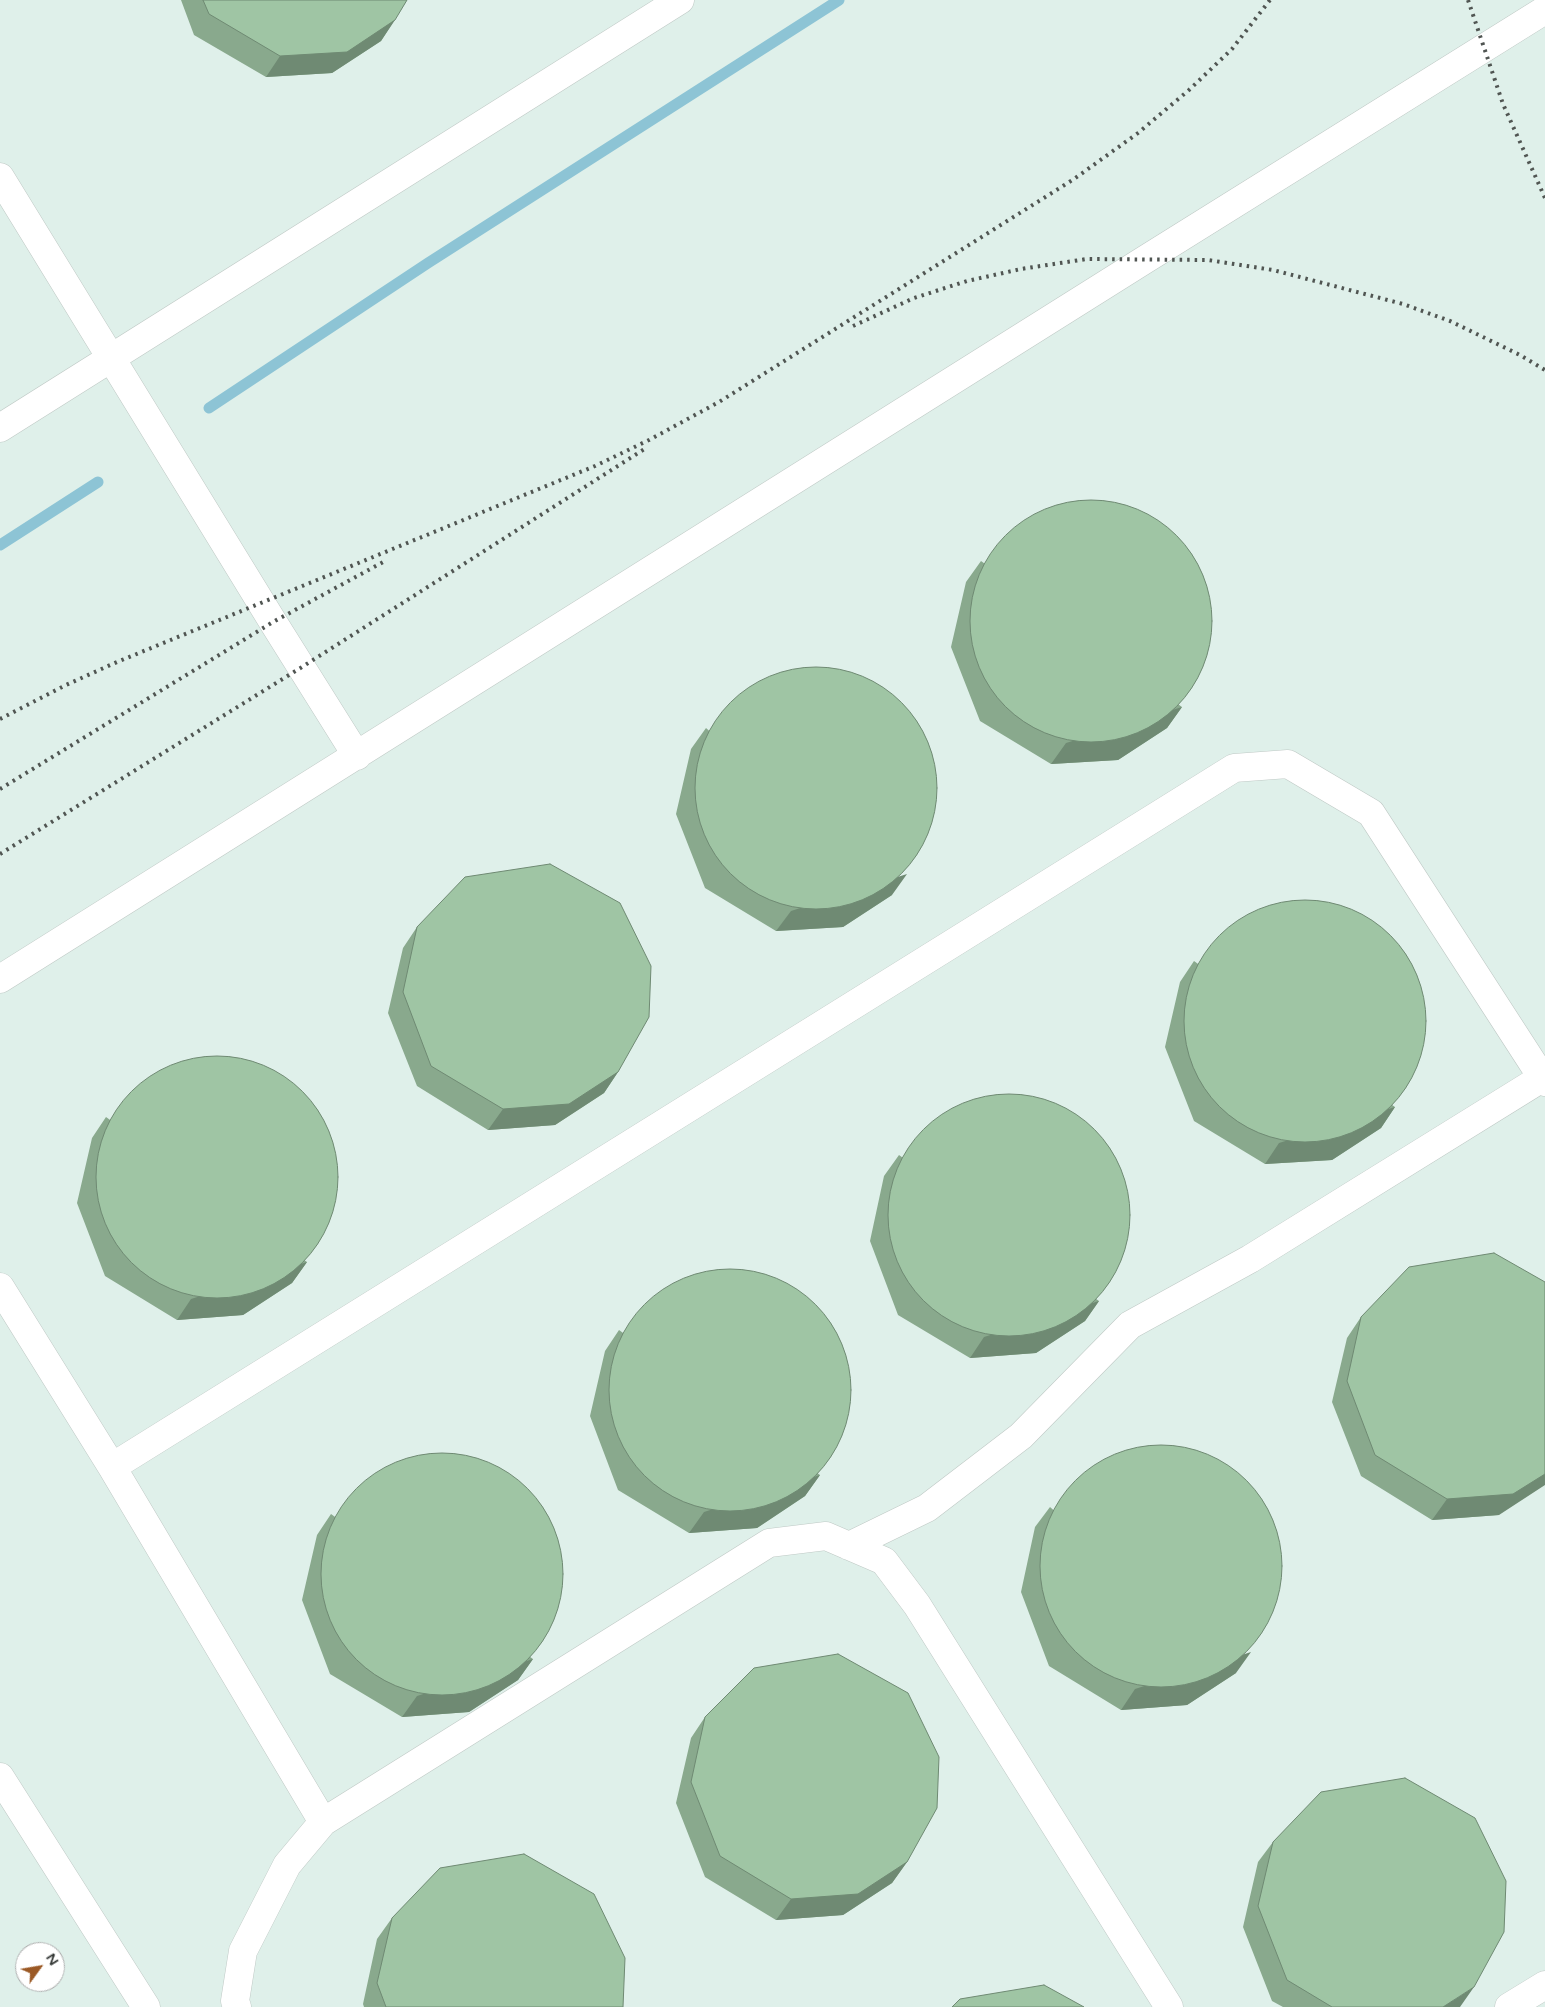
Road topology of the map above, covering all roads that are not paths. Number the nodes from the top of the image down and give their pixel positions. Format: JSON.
{"nodes":[{"id":1,"x":680,"y":0,"type":"edge"},
{"id":2,"x":1545,"y":10,"type":"edge"},
{"id":3,"x":0,"y":177,"type":"edge"},
{"id":4,"x":111,"y":357,"type":"junction"},
{"id":5,"x":0,"y":428,"type":"edge"},
{"id":6,"x":357,"y":756,"type":"junction"},
{"id":7,"x":0,"y":979,"type":"edge"},
{"id":8,"x":1544,"y":1080,"type":"edge"},
{"id":9,"x":0,"y":1287,"type":"edge"},
{"id":10,"x":112,"y":1467,"type":"junction"},
{"id":11,"x":849,"y":1546,"type":"junction"},
{"id":12,"x":0,"y":1777,"type":"edge"},
{"id":13,"x":323,"y":1822,"type":"junction"},
{"id":14,"x":1545,"y":1985,"type":"edge"},
{"id":15,"x":146,"y":2007,"type":"edge"},
{"id":16,"x":236,"y":2007,"type":"edge"},
{"id":17,"x":1168,"y":2007,"type":"edge"},
{"id":18,"x":1509,"y":2007,"type":"edge"}],
"edges":[{"from":1,"to":4,"type":"lane"},
{"from":2,"to":6,"type":"lane"},
{"from":3,"to":4,"type":"lane"},
{"from":4,"to":5,"type":"lane"},
{"from":4,"to":6,"type":"lane"},
{"from":6,"to":7,"type":"lane"},
{"from":8,"to":10,"type":"lane"},
{"from":8,"to":11,"type":"lane"},
{"from":9,"to":10,"type":"lane"},
{"from":10,"to":13,"type":"lane"},
{"from":11,"to":13,"type":"lane"},
{"from":11,"to":17,"type":"lane"},
{"from":12,"to":15,"type":"lane"},
{"from":13,"to":16,"type":"lane"},
{"from":14,"to":18,"type":"lane"}]}
